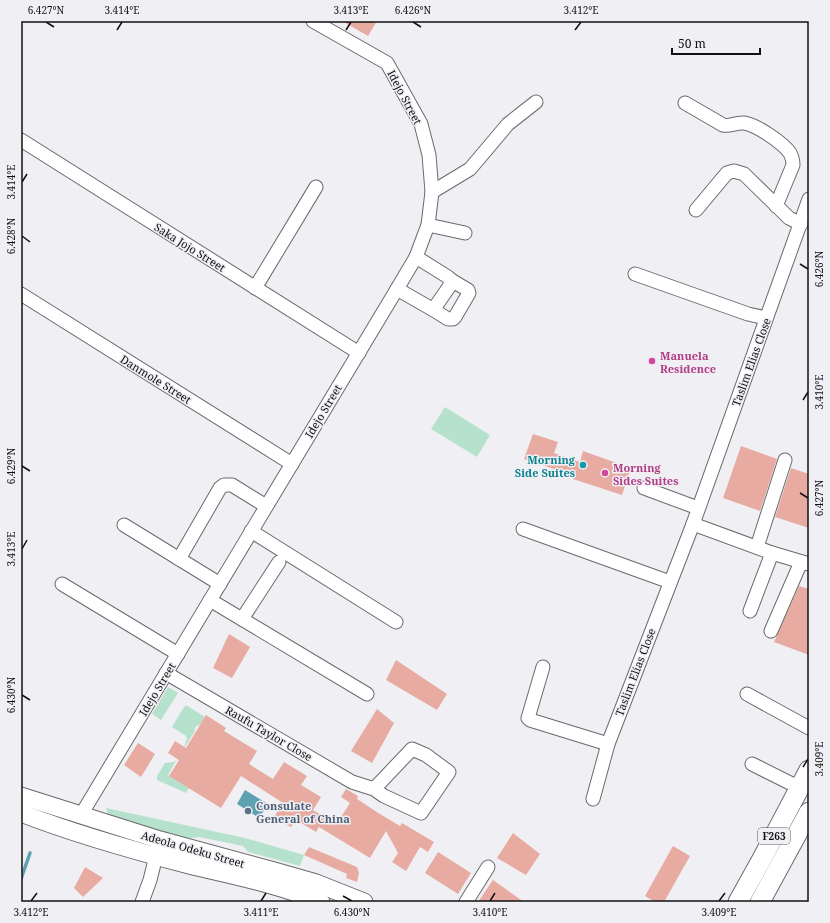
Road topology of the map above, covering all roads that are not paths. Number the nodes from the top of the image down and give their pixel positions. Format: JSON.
{"nodes":[{"id":1,"x":313,"y":21,"type":"edge"},
{"id":2,"x":536,"y":102,"type":"dead end"},
{"id":3,"x":685,"y":103,"type":"dead end"},
{"id":4,"x":21,"y":140,"type":"edge"},
{"id":5,"x":316,"y":187,"type":"dead end"},
{"id":6,"x":432,"y":192,"type":"junction"},
{"id":7,"x":809,"y":199,"type":"edge"},
{"id":8,"x":776,"y":206,"type":"junction"},
{"id":9,"x":696,"y":210,"type":"dead end"},
{"id":10,"x":801,"y":224,"type":"junction"},
{"id":11,"x":428,"y":225,"type":"junction"},
{"id":12,"x":465,"y":233,"type":"dead end"},
{"id":13,"x":416,"y":257,"type":"junction"},
{"id":14,"x":635,"y":274,"type":"dead end"},
{"id":15,"x":451,"y":280,"type":"junction"},
{"id":16,"x":255,"y":288,"type":"junction"},
{"id":17,"x":397,"y":289,"type":"junction"},
{"id":18,"x":21,"y":294,"type":"edge"},
{"id":19,"x":432,"y":309,"type":"junction"},
{"id":20,"x":766,"y":318,"type":"junction"},
{"id":21,"x":359,"y":353,"type":"junction"},
{"id":22,"x":785,"y":460,"type":"dead end"},
{"id":23,"x":292,"y":464,"type":"junction"},
{"id":24,"x":644,"y":488,"type":"dead end"},
{"id":25,"x":266,"y":506,"type":"junction"},
{"id":26,"x":698,"y":508,"type":"junction"},
{"id":27,"x":692,"y":524,"type":"junction"},
{"id":28,"x":124,"y":525,"type":"dead end"},
{"id":29,"x":523,"y":529,"type":"dead end"},
{"id":30,"x":252,"y":531,"type":"junction"},
{"id":31,"x":757,"y":547,"type":"junction"},
{"id":32,"x":772,"y":553,"type":"junction"},
{"id":33,"x":179,"y":558,"type":"junction"},
{"id":34,"x":279,"y":562,"type":"dead end"},
{"id":35,"x":805,"y":563,"type":"edge"},
{"id":36,"x":670,"y":582,"type":"junction"},
{"id":37,"x":62,"y":584,"type":"dead end"},
{"id":38,"x":220,"y":584,"type":"junction"},
{"id":39,"x":210,"y":600,"type":"junction"},
{"id":40,"x":750,"y":611,"type":"dead end"},
{"id":41,"x":242,"y":619,"type":"junction"},
{"id":42,"x":396,"y":622,"type":"dead end"},
{"id":43,"x":771,"y":631,"type":"dead end"},
{"id":44,"x":178,"y":654,"type":"junction"},
{"id":45,"x":543,"y":667,"type":"dead end"},
{"id":46,"x":166,"y":673,"type":"junction"},
{"id":47,"x":367,"y":694,"type":"dead end"},
{"id":48,"x":748,"y":694,"type":"dead end"},
{"id":49,"x":809,"y":728,"type":"edge"},
{"id":50,"x":608,"y":744,"type":"junction"},
{"id":51,"x":752,"y":764,"type":"dead end"},
{"id":52,"x":809,"y":770,"type":"edge"},
{"id":53,"x":800,"y":788,"type":"junction"},
{"id":54,"x":374,"y":789,"type":"junction"},
{"id":55,"x":21,"y":796,"type":"edge"},
{"id":56,"x":593,"y":799,"type":"dead end"},
{"id":57,"x":809,"y":812,"type":"edge"},
{"id":58,"x":21,"y":813,"type":"edge"},
{"id":59,"x":81,"y":815,"type":"junction"},
{"id":60,"x":158,"y":848,"type":"junction"},
{"id":61,"x":488,"y":867,"type":"dead end"},
{"id":62,"x":314,"y":901,"type":"edge"},
{"id":63,"x":142,"y":902,"type":"edge"},
{"id":64,"x":364,"y":902,"type":"edge"},
{"id":65,"x":466,"y":902,"type":"edge"},
{"id":66,"x":738,"y":902,"type":"edge"},
{"id":67,"x":760,"y":902,"type":"edge"}],
"edges":[{"from":1,"to":6,"type":"street","name":"Idejo Street"},
{"from":2,"to":6,"type":"street"},
{"from":3,"to":8,"type":"street"},
{"from":4,"to":16,"type":"street","name":"Saka Jojo Street"},
{"from":5,"to":16,"type":"street"},
{"from":6,"to":11,"type":"street","name":"Idejo Street"},
{"from":7,"to":10,"type":"street","name":"Taslim Elias Close"},
{"from":8,"to":9,"type":"street"},
{"from":8,"to":10,"type":"street"},
{"from":10,"to":20,"type":"street","name":"Taslim Elias Close"},
{"from":11,"to":12,"type":"street"},
{"from":11,"to":13,"type":"street","name":"Idejo Street"},
{"from":13,"to":15,"type":"street"},
{"from":13,"to":17,"type":"street","name":"Idejo Street"},
{"from":14,"to":20,"type":"street"},
{"from":15,"to":19,"type":"street"},
{"from":15,"to":19,"type":"street"},
{"from":16,"to":21,"type":"street","name":"Saka Jojo Street"},
{"from":17,"to":19,"type":"street"},
{"from":17,"to":21,"type":"street","name":"Idejo Street"},
{"from":18,"to":23,"type":"street","name":"Danmole Street"},
{"from":20,"to":26,"type":"street","name":"Taslim Elias Close"},
{"from":21,"to":23,"type":"street","name":"Idejo Street"},
{"from":22,"to":31,"type":"street"},
{"from":23,"to":25,"type":"street","name":"Idejo Street"},
{"from":24,"to":26,"type":"street"},
{"from":25,"to":30,"type":"street","name":"Idejo Street"},
{"from":25,"to":33,"type":"street"},
{"from":26,"to":27,"type":"street","name":"Taslim Elias Close"},
{"from":27,"to":31,"type":"street"},
{"from":27,"to":36,"type":"street","name":"Taslim Elias Close"},
{"from":28,"to":33,"type":"street"},
{"from":29,"to":36,"type":"street"},
{"from":30,"to":38,"type":"street","name":"Idejo Street"},
{"from":30,"to":42,"type":"street"},
{"from":31,"to":32,"type":"street"},
{"from":32,"to":35,"type":"street"},
{"from":32,"to":40,"type":"street"},
{"from":33,"to":38,"type":"street"},
{"from":34,"to":41,"type":"street"},
{"from":35,"to":43,"type":"street"},
{"from":36,"to":50,"type":"street","name":"Taslim Elias Close"},
{"from":37,"to":44,"type":"street"},
{"from":38,"to":39,"type":"street","name":"Idejo Street"},
{"from":39,"to":41,"type":"street"},
{"from":39,"to":44,"type":"street","name":"Idejo Street"},
{"from":41,"to":47,"type":"street"},
{"from":44,"to":46,"type":"street","name":"Idejo Street"},
{"from":45,"to":50,"type":"street"},
{"from":46,"to":54,"type":"street","name":"Raufu Taylor Close"},
{"from":46,"to":59,"type":"street","name":"Idejo Street"},
{"from":48,"to":49,"type":"street"},
{"from":50,"to":56,"type":"street","name":"Taslim Elias Close"},
{"from":51,"to":53,"type":"street"},
{"from":52,"to":53,"type":"highway","number":"F263"},
{"from":53,"to":66,"type":"highway","number":"F263"},
{"from":54,"to":54,"type":"street","name":"Raufu Taylor Close"},
{"from":55,"to":59,"type":"main road","name":"Adeola Odeku Street"},
{"from":57,"to":67,"type":"highway","number":"F263"},
{"from":58,"to":60,"type":"main road","name":"Adeola Odeku Street"},
{"from":59,"to":60,"type":"main road","name":"Adeola Odeku Street"},
{"from":60,"to":62,"type":"main road","name":"Adeola Odeku Street"},
{"from":60,"to":63,"type":"street"},
{"from":60,"to":64,"type":"main road","name":"Adeola Odeku Street"},
{"from":61,"to":65,"type":"street"}]}
